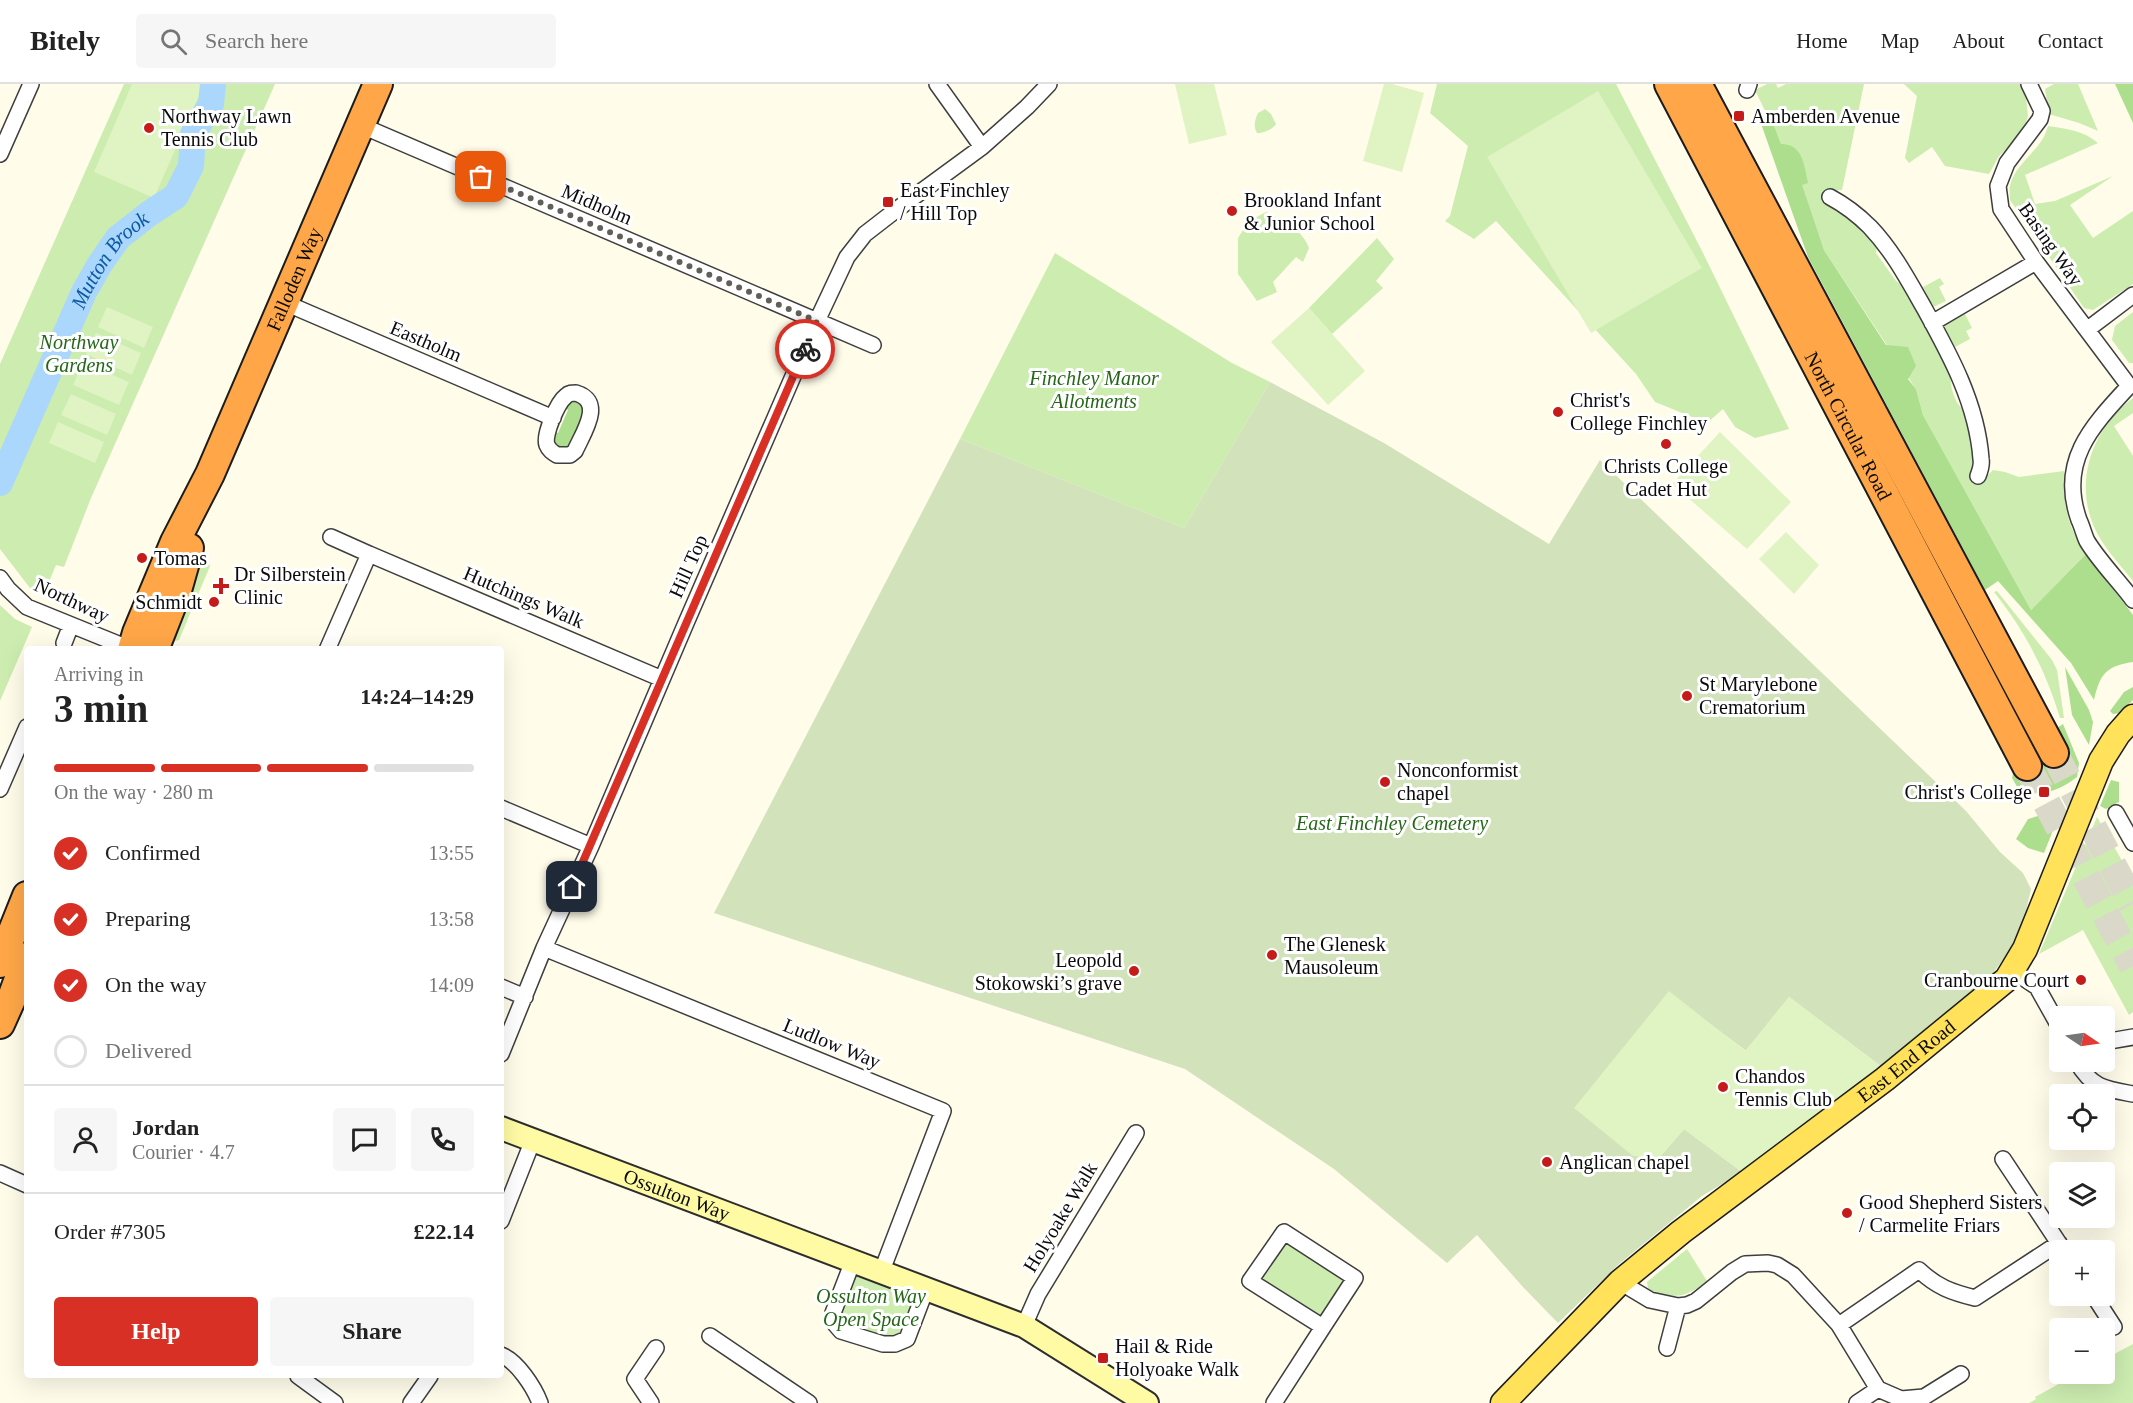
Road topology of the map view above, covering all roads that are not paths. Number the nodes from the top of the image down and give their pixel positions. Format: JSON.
{"nodes":[{"id":1,"x":31,"y":84,"type":"edge"},
{"id":2,"x":378,"y":84,"type":"edge"},
{"id":3,"x":937,"y":84,"type":"edge"},
{"id":4,"x":1049,"y":84,"type":"edge"},
{"id":5,"x":1669,"y":84,"type":"edge"},
{"id":6,"x":1697,"y":84,"type":"edge"},
{"id":7,"x":2029,"y":84,"type":"edge"},
{"id":8,"x":360,"y":125,"type":"junction"},
{"id":9,"x":982,"y":147,"type":"junction"},
{"id":10,"x":0,"y":154,"type":"edge"},
{"id":11,"x":1830,"y":197,"type":"dead end"},
{"id":12,"x":2036,"y":262,"type":"junction"},
{"id":13,"x":2133,"y":296,"type":"edge"},
{"id":14,"x":283,"y":302,"type":"junction"},
{"id":15,"x":817,"y":321,"type":"junction"},
{"id":16,"x":1932,"y":323,"type":"junction"},
{"id":17,"x":2088,"y":329,"type":"junction"},
{"id":18,"x":873,"y":345,"type":"dead end"},
{"id":19,"x":2131,"y":385,"type":"edge"},
{"id":20,"x":553,"y":418,"type":"dead end"},
{"id":21,"x":210,"y":474,"type":"junction"},
{"id":22,"x":1978,"y":476,"type":"dead end"},
{"id":23,"x":331,"y":537,"type":"dead end"},
{"id":24,"x":369,"y":554,"type":"junction"},
{"id":25,"x":0,"y":578,"type":"edge"},
{"id":26,"x":2133,"y":600,"type":"edge"},
{"id":27,"x":71,"y":625,"type":"junction"},
{"id":28,"x":64,"y":643,"type":"dead end"},
{"id":29,"x":124,"y":646,"type":"edge"},
{"id":30,"x":133,"y":646,"type":"edge"},
{"id":31,"x":156,"y":646,"type":"edge"},
{"id":32,"x":329,"y":646,"type":"edge"},
{"id":33,"x":662,"y":679,"type":"junction"},
{"id":34,"x":2133,"y":717,"type":"edge"},
{"id":35,"x":24,"y":734,"type":"edge"},
{"id":36,"x":2054,"y":753,"type":"tunnel mouth"},
{"id":37,"x":2027,"y":766,"type":"tunnel mouth"},
{"id":38,"x":0,"y":789,"type":"edge"},
{"id":39,"x":504,"y":809,"type":"edge"},
{"id":40,"x":2116,"y":813,"type":"dead end"},
{"id":41,"x":2133,"y":843,"type":"edge"},
{"id":42,"x":591,"y":846,"type":"junction"},
{"id":43,"x":24,"y":913,"type":"edge"},
{"id":44,"x":544,"y":948,"type":"junction"},
{"id":45,"x":14,"y":969,"type":"edge"},
{"id":46,"x":2013,"y":971,"type":"junction"},
{"id":47,"x":504,"y":988,"type":"edge"},
{"id":48,"x":525,"y":997,"type":"junction"},
{"id":49,"x":2049,"y":1008,"type":"edge"},
{"id":50,"x":0,"y":1024,"type":"edge"},
{"id":51,"x":2133,"y":1038,"type":"edge"},
{"id":52,"x":2115,"y":1040,"type":"edge"},
{"id":53,"x":504,"y":1047,"type":"edge"},
{"id":54,"x":2083,"y":1072,"type":"edge"},
{"id":55,"x":2133,"y":1094,"type":"edge"},
{"id":56,"x":504,"y":1129,"type":"edge"},
{"id":57,"x":1136,"y":1133,"type":"dead end"},
{"id":58,"x":533,"y":1140,"type":"junction"},
{"id":59,"x":2003,"y":1159,"type":"dead end"},
{"id":60,"x":0,"y":1173,"type":"edge"},
{"id":61,"x":24,"y":1184,"type":"edge"},
{"id":62,"x":504,"y":1213,"type":"edge"},
{"id":63,"x":2056,"y":1240,"type":"edge"},
{"id":64,"x":2049,"y":1254,"type":"edge"},
{"id":65,"x":853,"y":1261,"type":"junction"},
{"id":66,"x":881,"y":1273,"type":"junction"},
{"id":67,"x":1620,"y":1282,"type":"junction"},
{"id":68,"x":926,"y":1289,"type":"junction"},
{"id":69,"x":1678,"y":1306,"type":"junction"},
{"id":70,"x":1839,"y":1325,"type":"junction"},
{"id":71,"x":1024,"y":1326,"type":"junction"},
{"id":72,"x":1323,"y":1327,"type":"junction"},
{"id":73,"x":710,"y":1336,"type":"dead end"},
{"id":74,"x":656,"y":1348,"type":"dead end"},
{"id":75,"x":1667,"y":1348,"type":"dead end"},
{"id":76,"x":504,"y":1355,"type":"edge"},
{"id":77,"x":1961,"y":1374,"type":"dead end"},
{"id":78,"x":300,"y":1378,"type":"edge"},
{"id":79,"x":429,"y":1378,"type":"edge"},
{"id":80,"x":1878,"y":1389,"type":"junction"},
{"id":81,"x":1132,"y":1399,"type":"edge"},
{"id":82,"x":1505,"y":1402,"type":"edge"},
{"id":83,"x":335,"y":1403,"type":"edge"},
{"id":84,"x":411,"y":1403,"type":"edge"},
{"id":85,"x":540,"y":1403,"type":"edge"},
{"id":86,"x":651,"y":1403,"type":"edge"},
{"id":87,"x":808,"y":1403,"type":"edge"},
{"id":88,"x":1274,"y":1403,"type":"edge"},
{"id":89,"x":1857,"y":1403,"type":"edge"}],
"edges":[{"from":1,"to":10,"type":"street"},
{"from":2,"to":8,"type":"highway","name":"Falloden Way"},
{"from":3,"to":9,"type":"street"},
{"from":4,"to":9,"type":"street","name":"Hill Top"},
{"from":5,"to":37,"type":"highway","name":"North Circular Road"},
{"from":6,"to":36,"type":"highway","name":"North Circular Road"},
{"from":7,"to":12,"type":"street","name":"Basing Way"},
{"from":8,"to":14,"type":"highway","name":"Falloden Way"},
{"from":8,"to":15,"type":"street","name":"Midholm"},
{"from":9,"to":15,"type":"street","name":"Hill Top"},
{"from":11,"to":16,"type":"street"},
{"from":12,"to":16,"type":"street"},
{"from":12,"to":17,"type":"street","name":"Basing Way"},
{"from":13,"to":17,"type":"street"},
{"from":14,"to":20,"type":"street","name":"Eastholm"},
{"from":14,"to":21,"type":"highway","name":"Falloden Way"},
{"from":15,"to":18,"type":"street","name":"Midholm"},
{"from":15,"to":33,"type":"street","name":"Hill Top"},
{"from":16,"to":22,"type":"street"},
{"from":17,"to":19,"type":"street","name":"Basing Way"},
{"from":19,"to":26,"type":"street","name":"Basing Way"},
{"from":21,"to":30,"type":"highway","name":"Falloden Way"},
{"from":21,"to":31,"type":"highway","name":"Falloden Way"},
{"from":23,"to":24,"type":"street","name":"Hutchings Walk"},
{"from":24,"to":32,"type":"street"},
{"from":24,"to":33,"type":"street","name":"Hutchings Walk"},
{"from":25,"to":27,"type":"street","name":"Northway"},
{"from":27,"to":28,"type":"street"},
{"from":27,"to":29,"type":"street","name":"Northway"},
{"from":33,"to":42,"type":"street","name":"Hill Top"},
{"from":34,"to":46,"type":"main road","name":"East End Road"},
{"from":35,"to":38,"type":"street"},
{"from":39,"to":42,"type":"street"},
{"from":40,"to":41,"type":"street"},
{"from":42,"to":44,"type":"street","name":"Hill Top"},
{"from":43,"to":45,"type":"highway"},
{"from":44,"to":48,"type":"street","name":"Hill Top"},
{"from":44,"to":66,"type":"street","name":"Ludlow Way"},
{"from":45,"to":50,"type":"highway"},
{"from":46,"to":49,"type":"street"},
{"from":46,"to":67,"type":"main road","name":"East End Road"},
{"from":47,"to":48,"type":"street"},
{"from":48,"to":53,"type":"street","name":"Hill Top"},
{"from":51,"to":52,"type":"street"},
{"from":54,"to":55,"type":"street"},
{"from":56,"to":58,"type":"street","name":"Ossulton Way"},
{"from":57,"to":71,"type":"street","name":"Holyoake Walk"},
{"from":58,"to":62,"type":"street"},
{"from":58,"to":65,"type":"street","name":"Ossulton Way"},
{"from":59,"to":63,"type":"street"},
{"from":60,"to":61,"type":"street"},
{"from":64,"to":70,"type":"street"},
{"from":65,"to":66,"type":"street","name":"Ossulton Way"},
{"from":65,"to":68,"type":"street"},
{"from":66,"to":68,"type":"street","name":"Ossulton Way"},
{"from":67,"to":69,"type":"street"},
{"from":67,"to":82,"type":"main road","name":"East End Road"},
{"from":68,"to":71,"type":"street","name":"Ossulton Way"},
{"from":69,"to":70,"type":"street"},
{"from":69,"to":75,"type":"street"},
{"from":70,"to":80,"type":"street"},
{"from":71,"to":81,"type":"street","name":"Ossulton Way"},
{"from":72,"to":72,"type":"street"},
{"from":72,"to":88,"type":"street"},
{"from":73,"to":87,"type":"street"},
{"from":74,"to":86,"type":"street"},
{"from":76,"to":85,"type":"street"},
{"from":77,"to":80,"type":"street"},
{"from":78,"to":83,"type":"street"},
{"from":79,"to":84,"type":"street"},
{"from":80,"to":89,"type":"street"}]}
